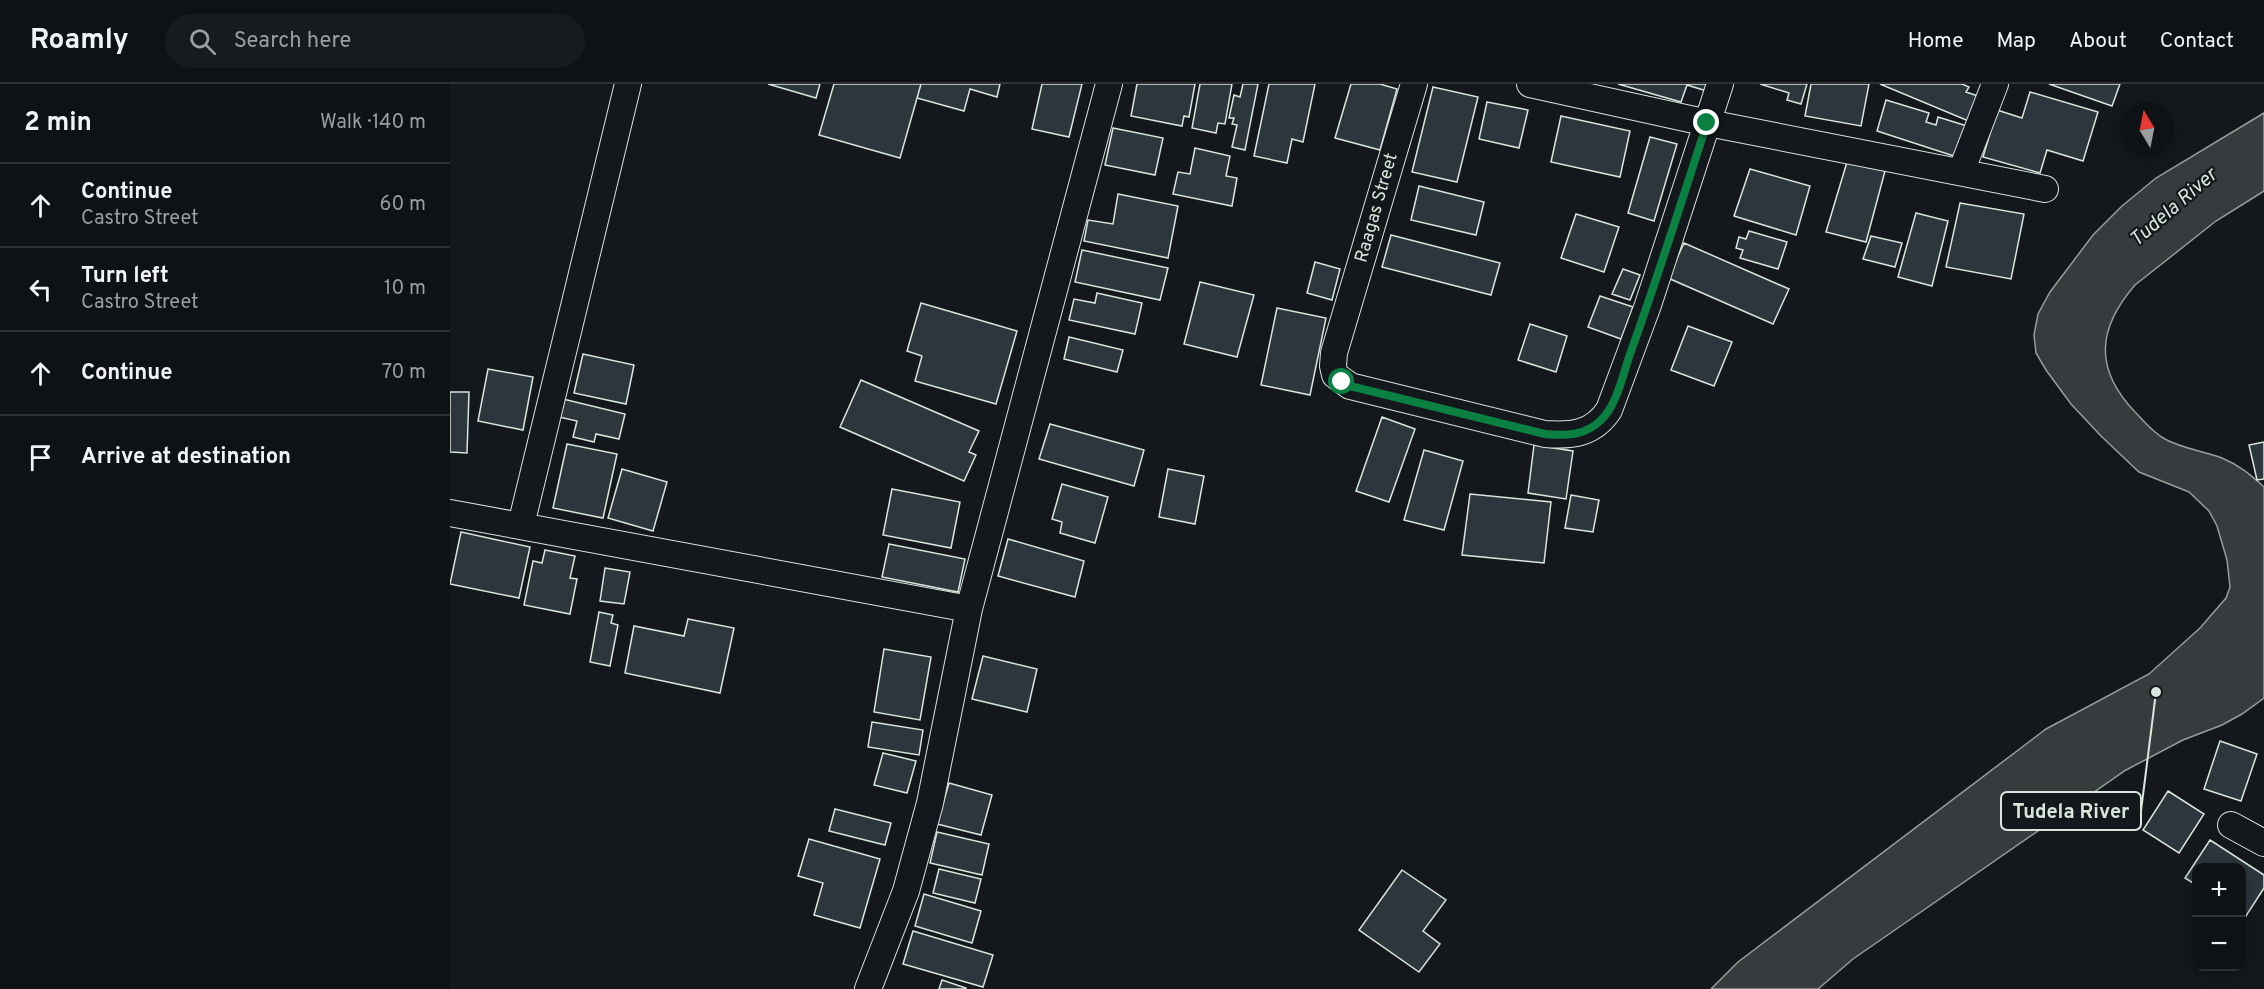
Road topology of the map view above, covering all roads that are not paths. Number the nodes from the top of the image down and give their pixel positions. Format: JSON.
{"nodes":[{"id":1,"x":628,"y":84,"type":"edge"},
{"id":2,"x":1109,"y":84,"type":"edge"},
{"id":3,"x":1413,"y":84,"type":"edge"},
{"id":4,"x":1530,"y":84,"type":"edge"},
{"id":5,"x":1720,"y":84,"type":"edge"},
{"id":6,"x":1995,"y":84,"type":"edge"},
{"id":7,"x":1707,"y":123,"type":"junction"},
{"id":8,"x":1961,"y":172,"type":"junction"},
{"id":9,"x":2044,"y":189,"type":"dead end"},
{"id":10,"x":450,"y":513,"type":"edge"},
{"id":11,"x":521,"y":525,"type":"junction"},
{"id":12,"x":969,"y":609,"type":"junction"},
{"id":13,"x":2231,"y":825,"type":"dead end"},
{"id":14,"x":2264,"y":843,"type":"edge"},
{"id":15,"x":868,"y":989,"type":"edge"}],
"edges":[{"from":1,"to":11,"type":"street"},
{"from":2,"to":12,"type":"street"},
{"from":3,"to":7,"type":"street","name":"Raagas Street"},
{"from":4,"to":7,"type":"street"},
{"from":5,"to":7,"type":"street"},
{"from":6,"to":8,"type":"street"},
{"from":7,"to":8,"type":"street"},
{"from":8,"to":9,"type":"street"},
{"from":10,"to":11,"type":"street"},
{"from":11,"to":12,"type":"street"},
{"from":12,"to":15,"type":"street"},
{"from":13,"to":14,"type":"street"}]}
